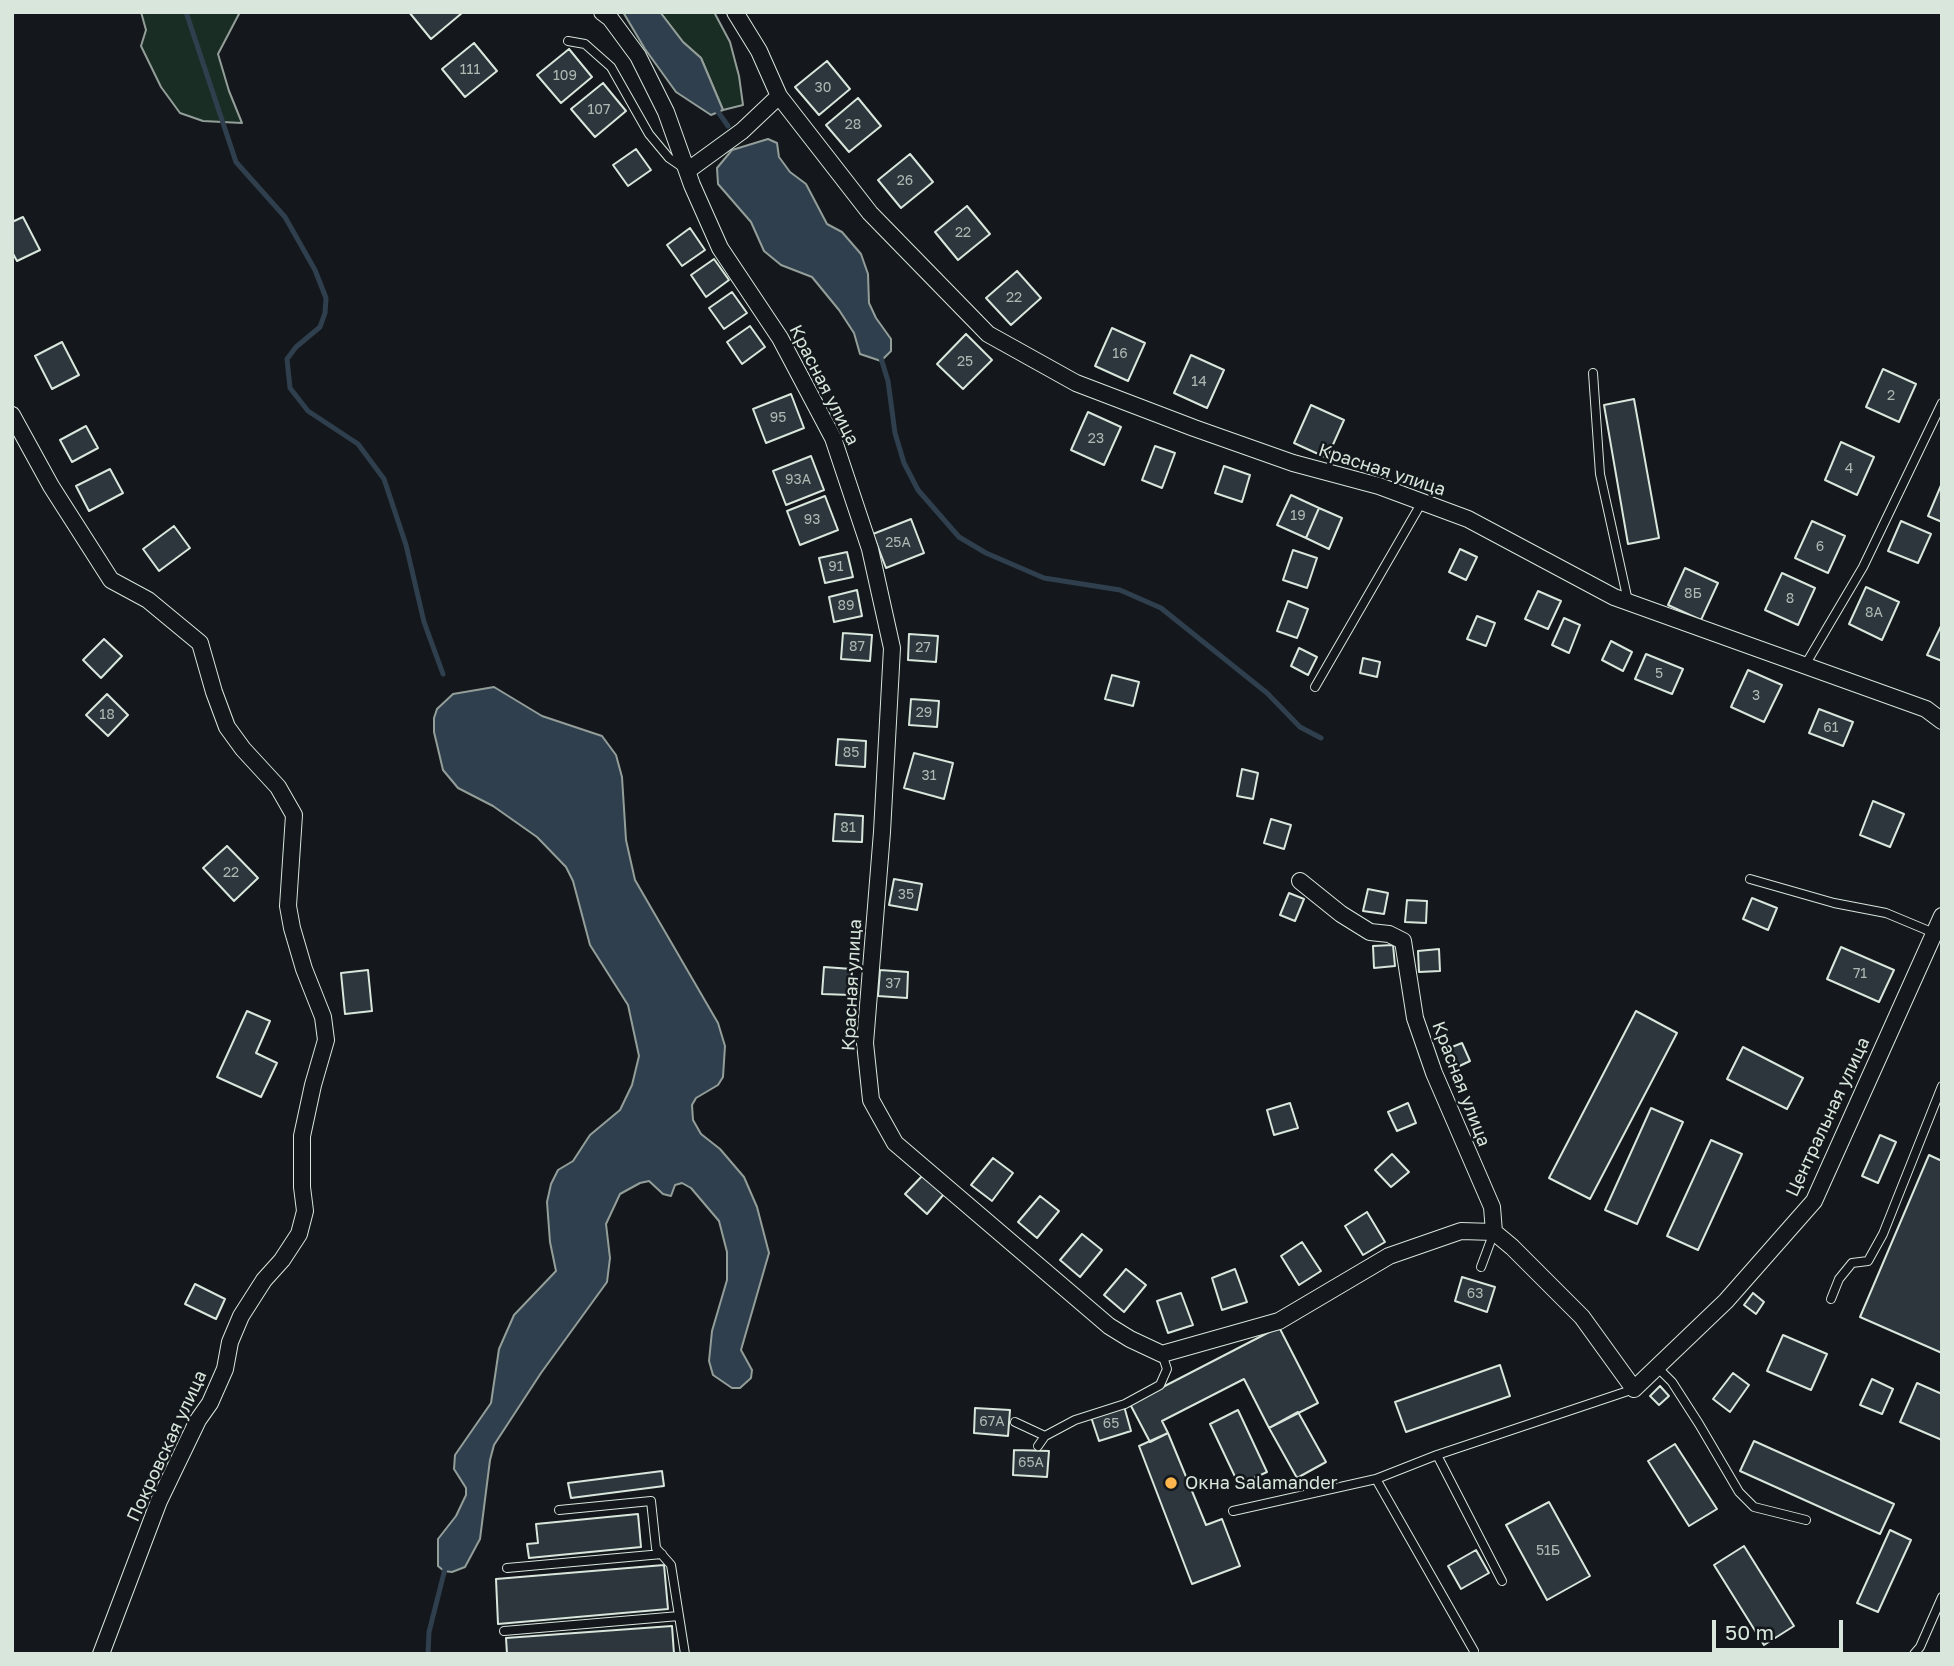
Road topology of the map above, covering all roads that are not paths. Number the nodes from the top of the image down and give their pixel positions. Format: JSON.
{"nodes":[{"id":1,"x":602,"y":12,"type":"edge"},
{"id":2,"x":735,"y":12,"type":"edge"},
{"id":3,"x":568,"y":41,"type":"dead end"},
{"id":4,"x":779,"y":96,"type":"junction"},
{"id":5,"x":687,"y":171,"type":"junction"},
{"id":6,"x":1593,"y":373,"type":"dead end"},
{"id":7,"x":1942,"y":403,"type":"edge"},
{"id":8,"x":12,"y":415,"type":"edge"},
{"id":9,"x":1422,"y":502,"type":"junction"},
{"id":10,"x":1628,"y":603,"type":"junction"},
{"id":11,"x":1804,"y":667,"type":"junction"},
{"id":12,"x":1315,"y":687,"type":"dead end"},
{"id":13,"x":1942,"y":720,"type":"edge"},
{"id":14,"x":1750,"y":879,"type":"dead end"},
{"id":15,"x":1300,"y":881,"type":"dead end"},
{"id":16,"x":1942,"y":916,"type":"edge"},
{"id":17,"x":1934,"y":933,"type":"junction"},
{"id":18,"x":1942,"y":1086,"type":"edge"},
{"id":19,"x":1494,"y":1232,"type":"junction"},
{"id":20,"x":1481,"y":1267,"type":"dead end"},
{"id":21,"x":1831,"y":1299,"type":"dead end"},
{"id":22,"x":1162,"y":1354,"type":"junction"},
{"id":23,"x":1657,"y":1367,"type":"junction"},
{"id":24,"x":1634,"y":1389,"type":"junction"},
{"id":25,"x":1015,"y":1422,"type":"dead end"},
{"id":26,"x":1045,"y":1436,"type":"junction"},
{"id":27,"x":1038,"y":1446,"type":"dead end"},
{"id":28,"x":1437,"y":1455,"type":"junction"},
{"id":29,"x":1376,"y":1479,"type":"junction"},
{"id":30,"x":559,"y":1510,"type":"dead end"},
{"id":31,"x":1233,"y":1511,"type":"dead end"},
{"id":32,"x":1805,"y":1520,"type":"dead end"},
{"id":33,"x":662,"y":1554,"type":"junction"},
{"id":34,"x":507,"y":1568,"type":"dead end"},
{"id":35,"x":1503,"y":1581,"type":"dead end"},
{"id":36,"x":1942,"y":1597,"type":"edge"},
{"id":37,"x":679,"y":1616,"type":"junction"},
{"id":38,"x":504,"y":1631,"type":"dead end"},
{"id":39,"x":1474,"y":1651,"type":"dead end"},
{"id":40,"x":101,"y":1654,"type":"edge"},
{"id":41,"x":685,"y":1654,"type":"edge"},
{"id":42,"x":1914,"y":1654,"type":"edge"}],
"edges":[{"from":1,"to":5,"type":"street","name":"Красная улица"},
{"from":2,"to":4,"type":"street","name":"Красная улица"},
{"from":3,"to":5,"type":"lane"},
{"from":4,"to":5,"type":"street"},
{"from":4,"to":9,"type":"street","name":"Красная улица"},
{"from":5,"to":22,"type":"street","name":"Красная улица"},
{"from":6,"to":10,"type":"lane"},
{"from":7,"to":11,"type":"lane"},
{"from":8,"to":40,"type":"street","name":"Покровская улица"},
{"from":9,"to":10,"type":"street","name":"Красная улица"},
{"from":9,"to":12,"type":"lane"},
{"from":10,"to":11,"type":"street","name":"Красная улица"},
{"from":11,"to":13,"type":"street","name":"Красная улица"},
{"from":14,"to":17,"type":"lane"},
{"from":15,"to":19,"type":"street","name":"Красная улица"},
{"from":16,"to":17,"type":"street","name":"Центральная улица"},
{"from":17,"to":23,"type":"street","name":"Центральная улица"},
{"from":18,"to":21,"type":"lane"},
{"from":19,"to":20,"type":"lane"},
{"from":19,"to":22,"type":"street"},
{"from":19,"to":24,"type":"street"},
{"from":22,"to":26,"type":"lane"},
{"from":23,"to":24,"type":"street","name":"Центральная улица"},
{"from":23,"to":32,"type":"lane"},
{"from":24,"to":28,"type":"lane"},
{"from":25,"to":26,"type":"lane"},
{"from":26,"to":27,"type":"lane"},
{"from":28,"to":29,"type":"lane"},
{"from":28,"to":35,"type":"lane"},
{"from":29,"to":31,"type":"lane"},
{"from":29,"to":39,"type":"lane"},
{"from":30,"to":33,"type":"lane"},
{"from":33,"to":34,"type":"lane"},
{"from":33,"to":37,"type":"lane"},
{"from":36,"to":42,"type":"lane"},
{"from":37,"to":38,"type":"lane"},
{"from":37,"to":41,"type":"lane"}]}
